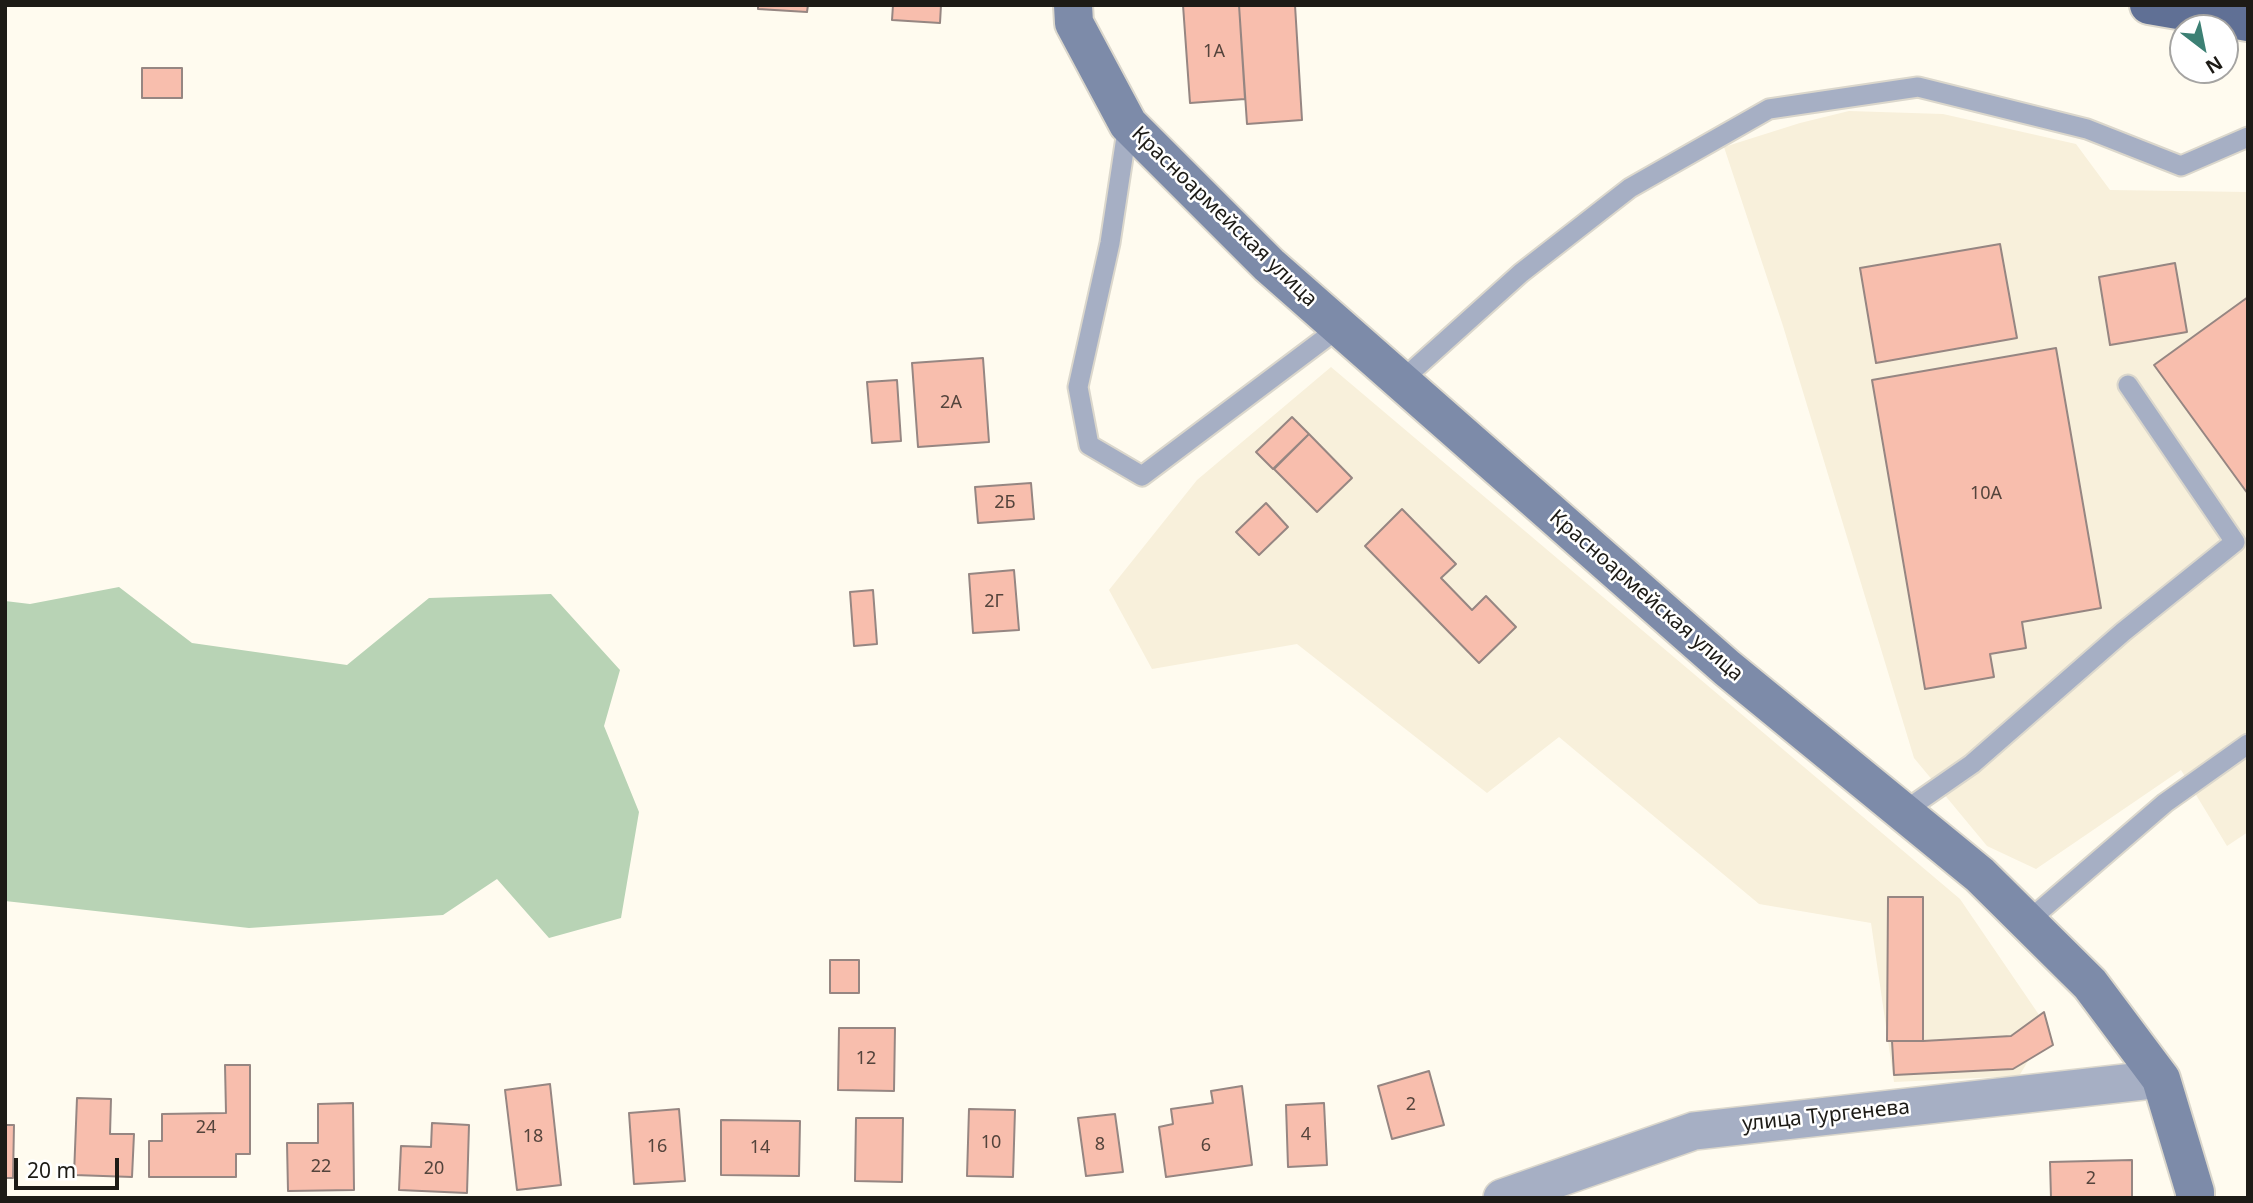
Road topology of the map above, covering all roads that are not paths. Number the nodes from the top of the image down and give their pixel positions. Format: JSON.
{"nodes":[{"id":1,"x":1073,"y":5,"type":"edge"},
{"id":2,"x":2149,"y":5,"type":"edge"},
{"id":3,"x":2248,"y":22,"type":"edge"},
{"id":4,"x":1128,"y":124,"type":"junction"},
{"id":5,"x":2248,"y":136,"type":"edge"},
{"id":6,"x":1340,"y":327,"type":"junction"},
{"id":7,"x":1401,"y":381,"type":"junction"},
{"id":8,"x":2128,"y":385,"type":"dead end"},
{"id":9,"x":2248,"y":744,"type":"edge"},
{"id":10,"x":1903,"y":812,"type":"junction"},
{"id":11,"x":2027,"y":922,"type":"junction"},
{"id":12,"x":2161,"y":1079,"type":"junction"},
{"id":13,"x":1502,"y":1198,"type":"edge"},
{"id":14,"x":2195,"y":1198,"type":"edge"}],
"edges":[{"from":1,"to":4,"type":"street","name":"Красноармейская улица"},
{"from":2,"to":3,"type":"main road"},
{"from":4,"to":6,"type":"street","name":"Красноармейская улица"},
{"from":4,"to":6,"type":"lane"},
{"from":5,"to":7,"type":"lane"},
{"from":6,"to":7,"type":"street","name":"Красноармейская улица"},
{"from":7,"to":10,"type":"street","name":"Красноармейская улица"},
{"from":8,"to":10,"type":"lane"},
{"from":9,"to":11,"type":"lane"},
{"from":10,"to":11,"type":"street","name":"Красноармейская улица"},
{"from":11,"to":12,"type":"street","name":"Красноармейская улица"},
{"from":12,"to":13,"type":"street","name":"улица Тургенева"},
{"from":12,"to":14,"type":"street","name":"Красноармейская улица"}]}
